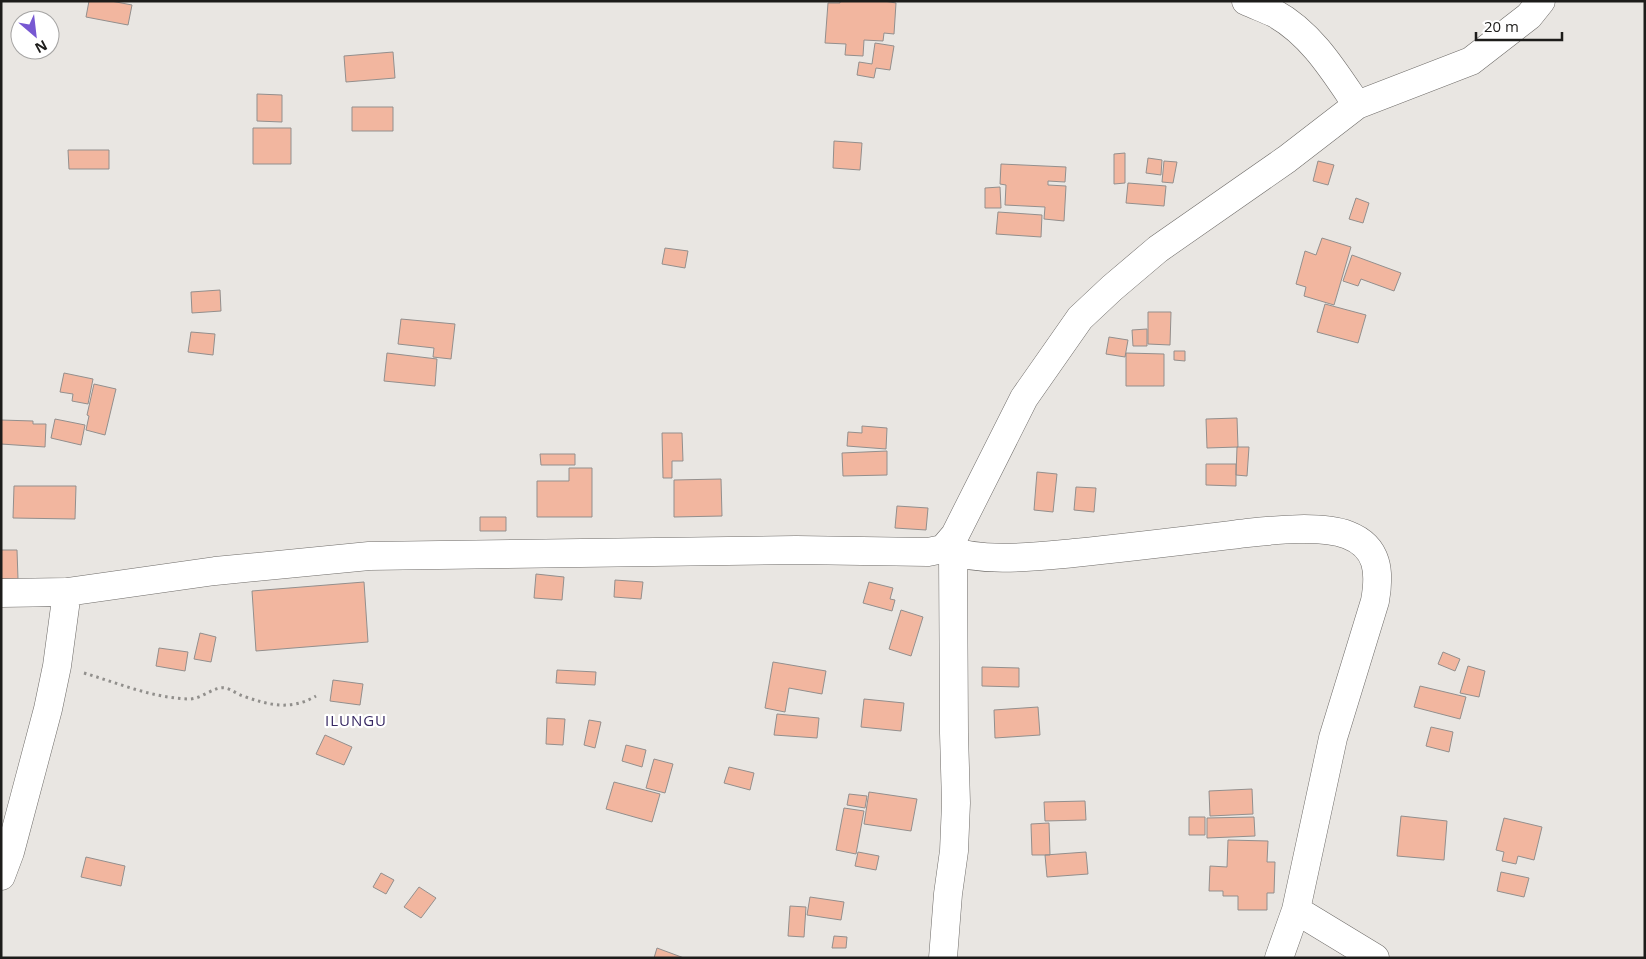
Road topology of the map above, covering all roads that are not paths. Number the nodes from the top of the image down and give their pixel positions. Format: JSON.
{"nodes":[{"id":1,"x":1246,"y":1,"type":"edge"},
{"id":2,"x":1541,"y":1,"type":"edge"},
{"id":3,"x":1357,"y":104,"type":"junction"},
{"id":4,"x":948,"y":551,"type":"junction"},
{"id":5,"x":66,"y":592,"type":"junction"},
{"id":6,"x":1,"y":593,"type":"edge"},
{"id":7,"x":1,"y":876,"type":"edge"},
{"id":8,"x":1296,"y":910,"type":"junction"},
{"id":9,"x":943,"y":958,"type":"edge"},
{"id":10,"x":1279,"y":958,"type":"edge"},
{"id":11,"x":1375,"y":958,"type":"edge"}],
"edges":[{"from":1,"to":3,"type":"street"},
{"from":2,"to":3,"type":"street"},
{"from":3,"to":4,"type":"street"},
{"from":4,"to":5,"type":"street"},
{"from":4,"to":8,"type":"street"},
{"from":4,"to":9,"type":"street"},
{"from":5,"to":6,"type":"street"},
{"from":5,"to":7,"type":"street"},
{"from":8,"to":10,"type":"street"},
{"from":8,"to":11,"type":"street"}]}
